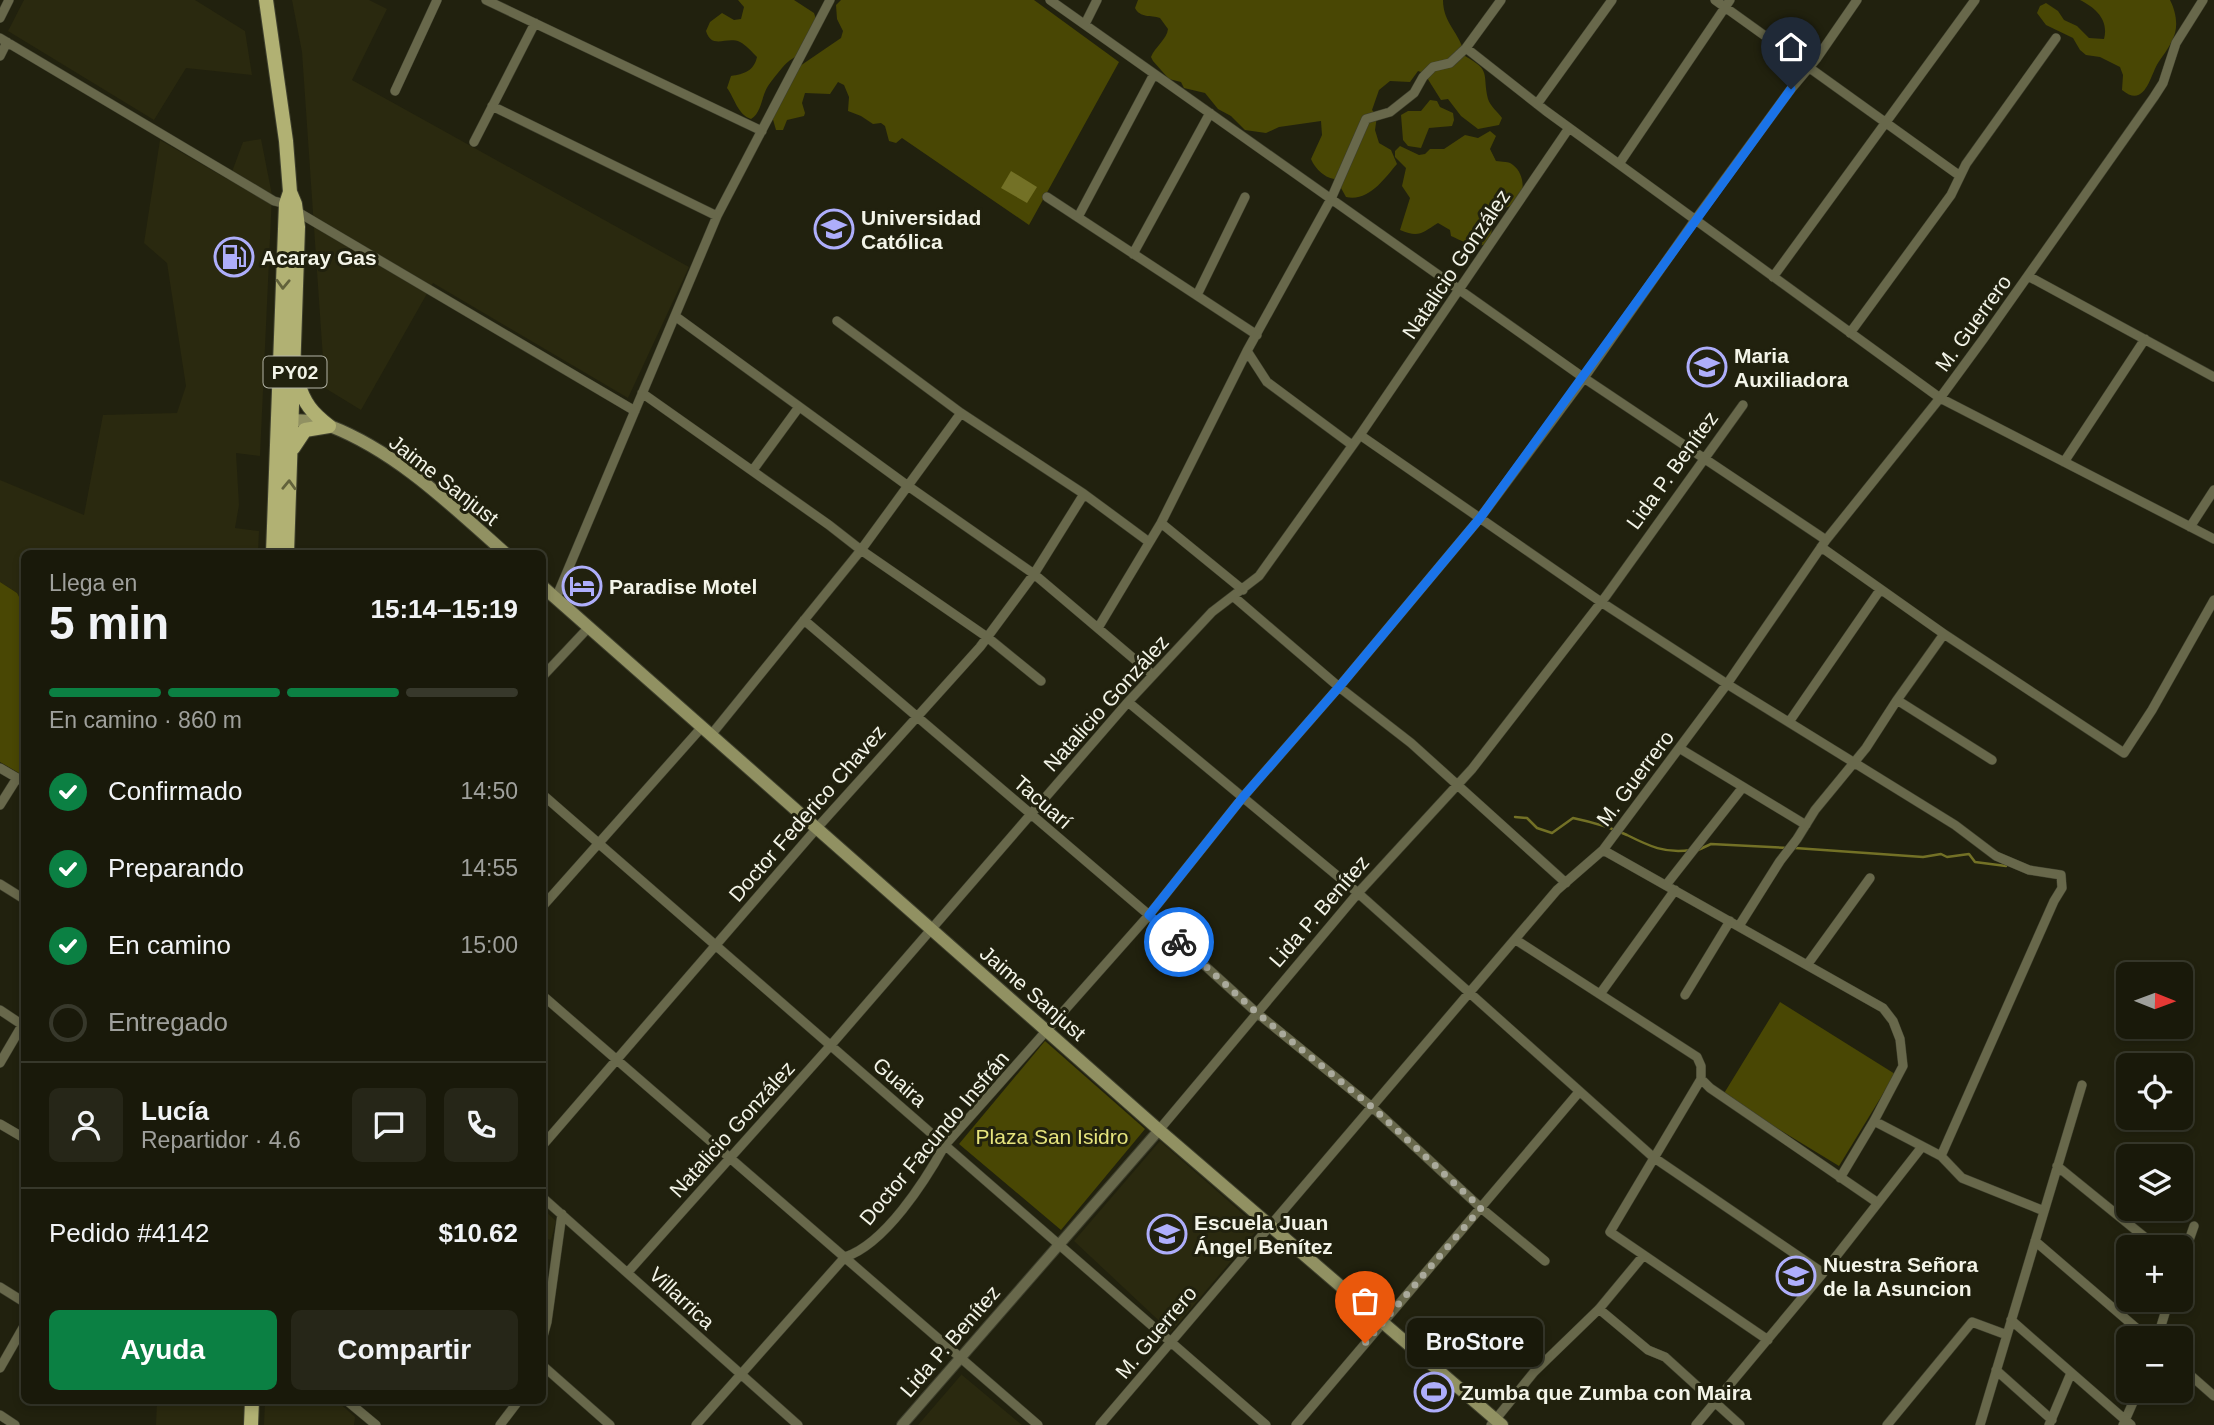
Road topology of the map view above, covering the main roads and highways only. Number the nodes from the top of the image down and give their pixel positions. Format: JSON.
{"nodes":[{"id":1,"x":266,"y":0,"type":"edge"},
{"id":2,"x":291,"y":202,"type":"junction"},
{"id":3,"x":295,"y":361,"type":"junction"},
{"id":4,"x":285,"y":420,"type":"junction"},
{"id":5,"x":329,"y":426,"type":"junction"},
{"id":6,"x":290,"y":460,"type":"junction"},
{"id":7,"x":273,"y":550,"type":"edge"},
{"id":8,"x":287,"y":550,"type":"edge"},
{"id":9,"x":501,"y":550,"type":"edge"},
{"id":10,"x":546,"y":589,"type":"edge"},
{"id":11,"x":252,"y":1404,"type":"edge"},
{"id":12,"x":1496,"y":1423,"type":"edge"},
{"id":13,"x":251,"y":1425,"type":"edge"}],
"edges":[{"from":1,"to":2,"type":"main road","number":"PY02"},
{"from":2,"to":3,"type":"main road","number":"PY02"},
{"from":2,"to":4,"type":"main road","number":"PY02","one_way":true},
{"from":3,"to":4,"type":"main road","number":"PY02"},
{"from":3,"to":5,"type":"main road"},
{"from":4,"to":5,"type":"main road","name":"Jaime Sanjust"},
{"from":4,"to":6,"type":"main road","number":"PY02"},
{"from":4,"to":7,"type":"main road","number":"PY02"},
{"from":5,"to":6,"type":"main road"},
{"from":5,"to":9,"type":"main road","name":"Jaime Sanjust"},
{"from":8,"to":6,"type":"main road","number":"PY02","one_way":true},
{"from":10,"to":12,"type":"main road","name":"Jaime Sanjust"},
{"from":11,"to":13,"type":"main road"}]}
